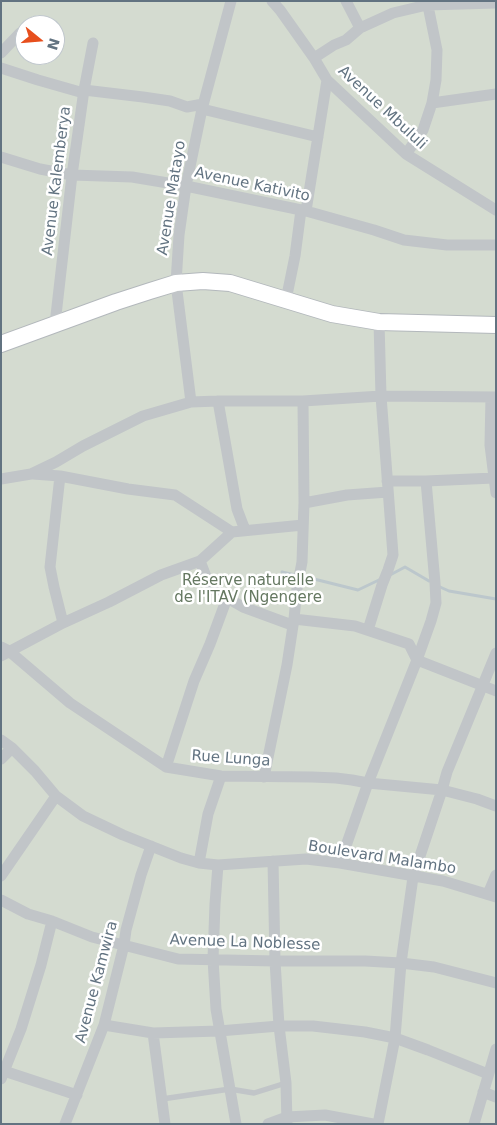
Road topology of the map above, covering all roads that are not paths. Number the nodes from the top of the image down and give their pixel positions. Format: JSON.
{"nodes":[{"id":1,"x":231,"y":1,"type":"edge"},
{"id":2,"x":272,"y":1,"type":"edge"},
{"id":3,"x":346,"y":1,"type":"edge"},
{"id":4,"x":427,"y":3,"type":"edge"},
{"id":5,"x":496,"y":3,"type":"edge"},
{"id":6,"x":360,"y":28,"type":"junction"},
{"id":7,"x":15,"y":39,"type":"edge"},
{"id":8,"x":93,"y":43,"type":"dead end"},
{"id":9,"x":1,"y":54,"type":"edge"},
{"id":10,"x":314,"y":58,"type":"junction"},
{"id":11,"x":1,"y":68,"type":"edge"},
{"id":12,"x":327,"y":80,"type":"junction"},
{"id":13,"x":84,"y":90,"type":"junction"},
{"id":14,"x":496,"y":94,"type":"edge"},
{"id":15,"x":432,"y":103,"type":"junction"},
{"id":16,"x":203,"y":106,"type":"junction"},
{"id":17,"x":318,"y":137,"type":"junction"},
{"id":18,"x":406,"y":154,"type":"junction"},
{"id":19,"x":1,"y":157,"type":"edge"},
{"id":20,"x":72,"y":175,"type":"junction"},
{"id":21,"x":186,"y":186,"type":"junction"},
{"id":22,"x":496,"y":210,"type":"edge"},
{"id":23,"x":304,"y":211,"type":"junction"},
{"id":24,"x":496,"y":245,"type":"edge"},
{"id":25,"x":176,"y":283,"type":"junction"},
{"id":26,"x":286,"y":300,"type":"junction"},
{"id":27,"x":378,"y":322,"type":"junction"},
{"id":28,"x":55,"y":324,"type":"junction"},
{"id":29,"x":496,"y":325,"type":"edge"},
{"id":30,"x":1,"y":344,"type":"edge"},
{"id":31,"x":381,"y":396,"type":"junction"},
{"id":32,"x":493,"y":397,"type":"edge"},
{"id":33,"x":218,"y":401,"type":"junction"},
{"id":34,"x":303,"y":401,"type":"junction"},
{"id":35,"x":191,"y":402,"type":"junction"},
{"id":36,"x":31,"y":474,"type":"junction"},
{"id":37,"x":60,"y":476,"type":"junction"},
{"id":38,"x":494,"y":478,"type":"junction"},
{"id":39,"x":1,"y":479,"type":"edge"},
{"id":40,"x":426,"y":481,"type":"junction"},
{"id":41,"x":388,"y":486,"type":"junction"},
{"id":42,"x":496,"y":493,"type":"edge"},
{"id":43,"x":304,"y":503,"type":"junction"},
{"id":44,"x":303,"y":525,"type":"junction"},
{"id":45,"x":245,"y":530,"type":"junction"},
{"id":46,"x":232,"y":532,"type":"junction"},
{"id":47,"x":200,"y":561,"type":"junction"},
{"id":48,"x":227,"y":598,"type":"junction"},
{"id":49,"x":293,"y":622,"type":"junction"},
{"id":50,"x":63,"y":623,"type":"junction"},
{"id":51,"x":368,"y":630,"type":"junction"},
{"id":52,"x":4,"y":651,"type":"edge"},
{"id":53,"x":496,"y":653,"type":"edge"},
{"id":54,"x":417,"y":660,"type":"junction"},
{"id":55,"x":482,"y":685,"type":"junction"},
{"id":56,"x":496,"y":691,"type":"edge"},
{"id":57,"x":1,"y":740,"type":"edge"},
{"id":58,"x":12,"y":748,"type":"junction"},
{"id":59,"x":1,"y":759,"type":"edge"},
{"id":60,"x":166,"y":767,"type":"junction"},
{"id":61,"x":221,"y":776,"type":"junction"},
{"id":62,"x":264,"y":777,"type":"junction"},
{"id":63,"x":368,"y":784,"type":"junction"},
{"id":64,"x":442,"y":790,"type":"junction"},
{"id":65,"x":56,"y":796,"type":"junction"},
{"id":66,"x":496,"y":806,"type":"edge"},
{"id":67,"x":151,"y":846,"type":"junction"},
{"id":68,"x":273,"y":861,"type":"junction"},
{"id":69,"x":199,"y":863,"type":"junction"},
{"id":70,"x":340,"y":863,"type":"junction"},
{"id":71,"x":218,"y":865,"type":"junction"},
{"id":72,"x":496,"y":875,"type":"edge"},
{"id":73,"x":1,"y":876,"type":"edge"},
{"id":74,"x":413,"y":876,"type":"junction"},
{"id":75,"x":492,"y":895,"type":"edge"},
{"id":76,"x":1,"y":900,"type":"edge"},
{"id":77,"x":52,"y":921,"type":"junction"},
{"id":78,"x":124,"y":945,"type":"junction"},
{"id":79,"x":213,"y":960,"type":"junction"},
{"id":80,"x":275,"y":961,"type":"junction"},
{"id":81,"x":401,"y":964,"type":"junction"},
{"id":82,"x":496,"y":983,"type":"edge"},
{"id":83,"x":104,"y":1026,"type":"junction"},
{"id":84,"x":279,"y":1026,"type":"junction"},
{"id":85,"x":219,"y":1031,"type":"junction"},
{"id":86,"x":153,"y":1033,"type":"junction"},
{"id":87,"x":395,"y":1038,"type":"junction"},
{"id":88,"x":496,"y":1049,"type":"edge"},
{"id":89,"x":2,"y":1074,"type":"edge"},
{"id":90,"x":488,"y":1074,"type":"junction"},
{"id":91,"x":286,"y":1083,"type":"junction"},
{"id":92,"x":230,"y":1089,"type":"junction"},
{"id":93,"x":483,"y":1092,"type":"junction"},
{"id":94,"x":78,"y":1095,"type":"junction"},
{"id":95,"x":496,"y":1097,"type":"edge"},
{"id":96,"x":162,"y":1099,"type":"junction"},
{"id":97,"x":287,"y":1121,"type":"edge"},
{"id":98,"x":65,"y":1124,"type":"edge"},
{"id":99,"x":165,"y":1124,"type":"edge"},
{"id":100,"x":236,"y":1124,"type":"edge"},
{"id":101,"x":268,"y":1124,"type":"edge"},
{"id":102,"x":373,"y":1124,"type":"edge"},
{"id":103,"x":378,"y":1124,"type":"edge"},
{"id":104,"x":474,"y":1124,"type":"edge"}],
"edges":[{"from":1,"to":16,"type":"street","name":"Avenue Matayo"},
{"from":2,"to":10,"type":"street","name":"Avenue Mbululi"},
{"from":3,"to":6,"type":"street"},
{"from":4,"to":5,"type":"street"},
{"from":4,"to":6,"type":"street"},
{"from":4,"to":15,"type":"street"},
{"from":6,"to":10,"type":"street"},
{"from":7,"to":9,"type":"street"},
{"from":8,"to":13,"type":"street","name":"Avenue Kalemberya"},
{"from":10,"to":12,"type":"street","name":"Avenue Mbululi"},
{"from":11,"to":13,"type":"street"},
{"from":12,"to":17,"type":"street"},
{"from":12,"to":18,"type":"street","name":"Avenue Mbululi"},
{"from":13,"to":16,"type":"street"},
{"from":13,"to":20,"type":"street","name":"Avenue Kalemberya"},
{"from":14,"to":15,"type":"street"},
{"from":15,"to":18,"type":"street"},
{"from":16,"to":17,"type":"street"},
{"from":16,"to":21,"type":"street","name":"Avenue Matayo"},
{"from":17,"to":23,"type":"street"},
{"from":18,"to":22,"type":"street","name":"Avenue Mbululi"},
{"from":19,"to":20,"type":"street","name":"Avenue Kativito"},
{"from":20,"to":21,"type":"street","name":"Avenue Kativito"},
{"from":20,"to":28,"type":"street","name":"Avenue Kalemberya"},
{"from":21,"to":23,"type":"street","name":"Avenue Kativito"},
{"from":21,"to":25,"type":"street","name":"Avenue Matayo"},
{"from":23,"to":24,"type":"street","name":"Avenue Kativito"},
{"from":23,"to":26,"type":"street"},
{"from":25,"to":26,"type":"street"},
{"from":25,"to":28,"type":"street"},
{"from":25,"to":35,"type":"street","name":"Avenue Matayo"},
{"from":26,"to":27,"type":"street"},
{"from":27,"to":29,"type":"street"},
{"from":27,"to":31,"type":"street"},
{"from":28,"to":30,"type":"street"},
{"from":31,"to":32,"type":"street"},
{"from":31,"to":34,"type":"street"},
{"from":31,"to":41,"type":"street"},
{"from":32,"to":38,"type":"street"},
{"from":33,"to":34,"type":"street"},
{"from":33,"to":35,"type":"street"},
{"from":33,"to":45,"type":"street"},
{"from":34,"to":43,"type":"street"},
{"from":35,"to":36,"type":"street"},
{"from":36,"to":37,"type":"street"},
{"from":36,"to":39,"type":"street"},
{"from":37,"to":46,"type":"street"},
{"from":37,"to":50,"type":"street"},
{"from":38,"to":40,"type":"street"},
{"from":38,"to":42,"type":"street"},
{"from":40,"to":41,"type":"street"},
{"from":40,"to":54,"type":"street"},
{"from":41,"to":43,"type":"street"},
{"from":41,"to":51,"type":"street"},
{"from":43,"to":44,"type":"street"},
{"from":44,"to":45,"type":"street"},
{"from":44,"to":49,"type":"street"},
{"from":45,"to":46,"type":"street"},
{"from":46,"to":47,"type":"street"},
{"from":47,"to":48,"type":"street"},
{"from":47,"to":50,"type":"street"},
{"from":48,"to":49,"type":"street"},
{"from":48,"to":60,"type":"street"},
{"from":49,"to":51,"type":"street"},
{"from":49,"to":62,"type":"street"},
{"from":50,"to":52,"type":"street"},
{"from":51,"to":54,"type":"street"},
{"from":52,"to":60,"type":"street","name":"Rue Lunga"},
{"from":53,"to":55,"type":"street"},
{"from":54,"to":55,"type":"street"},
{"from":54,"to":63,"type":"street"},
{"from":55,"to":56,"type":"street"},
{"from":55,"to":64,"type":"street"},
{"from":57,"to":58,"type":"street","name":"Boulevard Malambo"},
{"from":58,"to":59,"type":"street"},
{"from":58,"to":65,"type":"street","name":"Boulevard Malambo"},
{"from":60,"to":61,"type":"street","name":"Rue Lunga"},
{"from":61,"to":62,"type":"street","name":"Rue Lunga"},
{"from":61,"to":69,"type":"street"},
{"from":62,"to":63,"type":"street","name":"Rue Lunga"},
{"from":63,"to":64,"type":"street","name":"Rue Lunga"},
{"from":63,"to":70,"type":"street"},
{"from":64,"to":66,"type":"street","name":"Rue Lunga"},
{"from":64,"to":74,"type":"street"},
{"from":65,"to":67,"type":"street","name":"Boulevard Malambo"},
{"from":65,"to":73,"type":"street"},
{"from":67,"to":69,"type":"street","name":"Boulevard Malambo"},
{"from":67,"to":78,"type":"street","name":"Avenue Kamwira"},
{"from":68,"to":70,"type":"street","name":"Boulevard Malambo"},
{"from":68,"to":71,"type":"street","name":"Boulevard Malambo"},
{"from":68,"to":80,"type":"street"},
{"from":69,"to":71,"type":"street","name":"Boulevard Malambo"},
{"from":70,"to":74,"type":"street","name":"Boulevard Malambo"},
{"from":71,"to":79,"type":"street"},
{"from":72,"to":75,"type":"street"},
{"from":74,"to":75,"type":"street","name":"Boulevard Malambo"},
{"from":74,"to":81,"type":"street"},
{"from":76,"to":77,"type":"street","name":"Avenue La Noblesse"},
{"from":77,"to":78,"type":"street","name":"Avenue La Noblesse"},
{"from":77,"to":89,"type":"street"},
{"from":78,"to":79,"type":"street","name":"Avenue La Noblesse"},
{"from":78,"to":83,"type":"street","name":"Avenue Kamwira"},
{"from":79,"to":80,"type":"street","name":"Avenue La Noblesse"},
{"from":79,"to":85,"type":"street"},
{"from":80,"to":81,"type":"street","name":"Avenue La Noblesse"},
{"from":80,"to":84,"type":"street"},
{"from":81,"to":82,"type":"street","name":"Avenue La Noblesse"},
{"from":81,"to":87,"type":"street"},
{"from":83,"to":86,"type":"street"},
{"from":83,"to":94,"type":"street","name":"Avenue Kamwira"},
{"from":84,"to":85,"type":"street"},
{"from":84,"to":87,"type":"street"},
{"from":84,"to":91,"type":"street"},
{"from":85,"to":86,"type":"street"},
{"from":85,"to":92,"type":"street"},
{"from":86,"to":96,"type":"street"},
{"from":87,"to":90,"type":"street"},
{"from":87,"to":103,"type":"street"},
{"from":88,"to":90,"type":"street"},
{"from":89,"to":94,"type":"street"},
{"from":90,"to":93,"type":"street"},
{"from":91,"to":92,"type":"lane"},
{"from":91,"to":97,"type":"street"},
{"from":92,"to":96,"type":"lane"},
{"from":92,"to":100,"type":"street"},
{"from":93,"to":95,"type":"street"},
{"from":93,"to":104,"type":"street"},
{"from":94,"to":98,"type":"street","name":"Avenue Kamwira"},
{"from":96,"to":99,"type":"street"},
{"from":97,"to":101,"type":"street"},
{"from":97,"to":102,"type":"street"}]}
